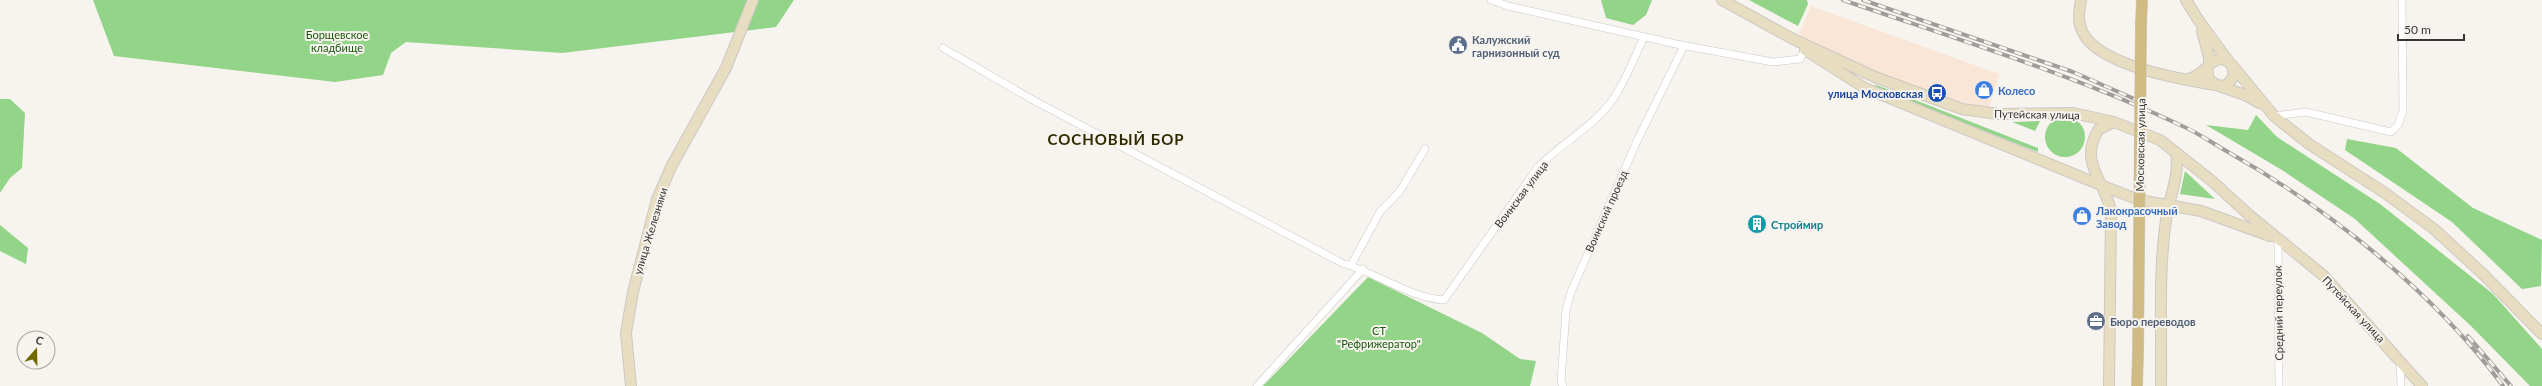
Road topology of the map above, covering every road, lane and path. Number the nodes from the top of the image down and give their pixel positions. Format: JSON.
{"nodes":[{"id":1,"x":754,"y":0,"type":"edge"},
{"id":2,"x":1491,"y":0,"type":"edge"},
{"id":3,"x":1722,"y":0,"type":"edge"},
{"id":4,"x":2081,"y":0,"type":"edge"},
{"id":5,"x":2142,"y":0,"type":"edge"},
{"id":6,"x":2186,"y":0,"type":"edge"},
{"id":7,"x":2402,"y":0,"type":"edge"},
{"id":8,"x":2199,"y":21,"type":"junction"},
{"id":9,"x":1644,"y":37,"type":"junction"},
{"id":10,"x":1793,"y":39,"type":"junction"},
{"id":11,"x":1684,"y":46,"type":"junction"},
{"id":12,"x":943,"y":48,"type":"dead end"},
{"id":13,"x":1806,"y":50,"type":"junction"},
{"id":14,"x":2231,"y":63,"type":"junction"},
{"id":15,"x":2208,"y":67,"type":"junction"},
{"id":16,"x":2182,"y":80,"type":"junction"},
{"id":17,"x":2217,"y":86,"type":"junction"},
{"id":18,"x":2265,"y":108,"type":"junction"},
{"id":19,"x":2274,"y":116,"type":"junction"},
{"id":20,"x":2114,"y":122,"type":"junction"},
{"id":21,"x":1425,"y":149,"type":"dead end"},
{"id":22,"x":2176,"y":152,"type":"junction"},
{"id":23,"x":2103,"y":186,"type":"junction"},
{"id":24,"x":2168,"y":206,"type":"junction"},
{"id":25,"x":2278,"y":239,"type":"junction"},
{"id":26,"x":1351,"y":265,"type":"junction"},
{"id":27,"x":1363,"y":270,"type":"junction"},
{"id":28,"x":2542,"y":334,"type":"edge"},
{"id":29,"x":2400,"y":360,"type":"junction"},
{"id":30,"x":631,"y":386,"type":"edge"},
{"id":31,"x":1257,"y":386,"type":"edge"},
{"id":32,"x":1563,"y":386,"type":"edge"},
{"id":33,"x":2109,"y":386,"type":"edge"},
{"id":34,"x":2137,"y":386,"type":"edge"},
{"id":35,"x":2161,"y":386,"type":"edge"},
{"id":36,"x":2279,"y":386,"type":"edge"},
{"id":37,"x":2401,"y":386,"type":"edge"},
{"id":38,"x":2422,"y":386,"type":"edge"}],
"edges":[{"from":1,"to":30,"type":"main road","name":"улица Железняки"},
{"from":2,"to":9,"type":"street"},
{"from":3,"to":10,"type":"main road","name":"Путейская улица"},
{"from":4,"to":16,"type":"main road"},
{"from":5,"to":34,"type":"main road","name":"Московская улица","bridge":true},
{"from":6,"to":8,"type":"main road"},
{"from":7,"to":19,"type":"street"},
{"from":8,"to":14,"type":"main road"},
{"from":8,"to":15,"type":"main road"},
{"from":9,"to":11,"type":"street"},
{"from":9,"to":27,"type":"street","name":"Воинская улица"},
{"from":10,"to":13,"type":"main road","name":"Путейская улица"},
{"from":10,"to":20,"type":"main road","name":"Путейская улица"},
{"from":11,"to":13,"type":"street"},
{"from":11,"to":32,"type":"street","name":"Воинский проезд"},
{"from":12,"to":26,"type":"street"},
{"from":13,"to":23,"type":"main road","name":"Путейская улица"},
{"from":14,"to":15,"type":"main road"},
{"from":14,"to":17,"type":"main road"},
{"from":14,"to":18,"type":"main road"},
{"from":15,"to":16,"type":"main road"},
{"from":15,"to":17,"type":"main road"},
{"from":16,"to":17,"type":"main road"},
{"from":17,"to":18,"type":"main road"},
{"from":18,"to":19,"type":"main road"},
{"from":19,"to":28,"type":"main road"},
{"from":20,"to":22,"type":"main road","name":"Путейская улица"},
{"from":20,"to":23,"type":"main road"},
{"from":21,"to":26,"type":"street"},
{"from":22,"to":24,"type":"main road"},
{"from":22,"to":25,"type":"main road","name":"Путейская улица"},
{"from":23,"to":24,"type":"main road","name":"Путейская улица"},
{"from":23,"to":33,"type":"main road"},
{"from":24,"to":25,"type":"main road","name":"Путейская улица"},
{"from":24,"to":35,"type":"main road"},
{"from":25,"to":29,"type":"main road","name":"Путейская улица"},
{"from":25,"to":36,"type":"street","name":"Средний переулок"},
{"from":26,"to":27,"type":"street"},
{"from":27,"to":31,"type":"street"},
{"from":29,"to":37,"type":"street"},
{"from":29,"to":38,"type":"main road","name":"Путейская улица"}]}
